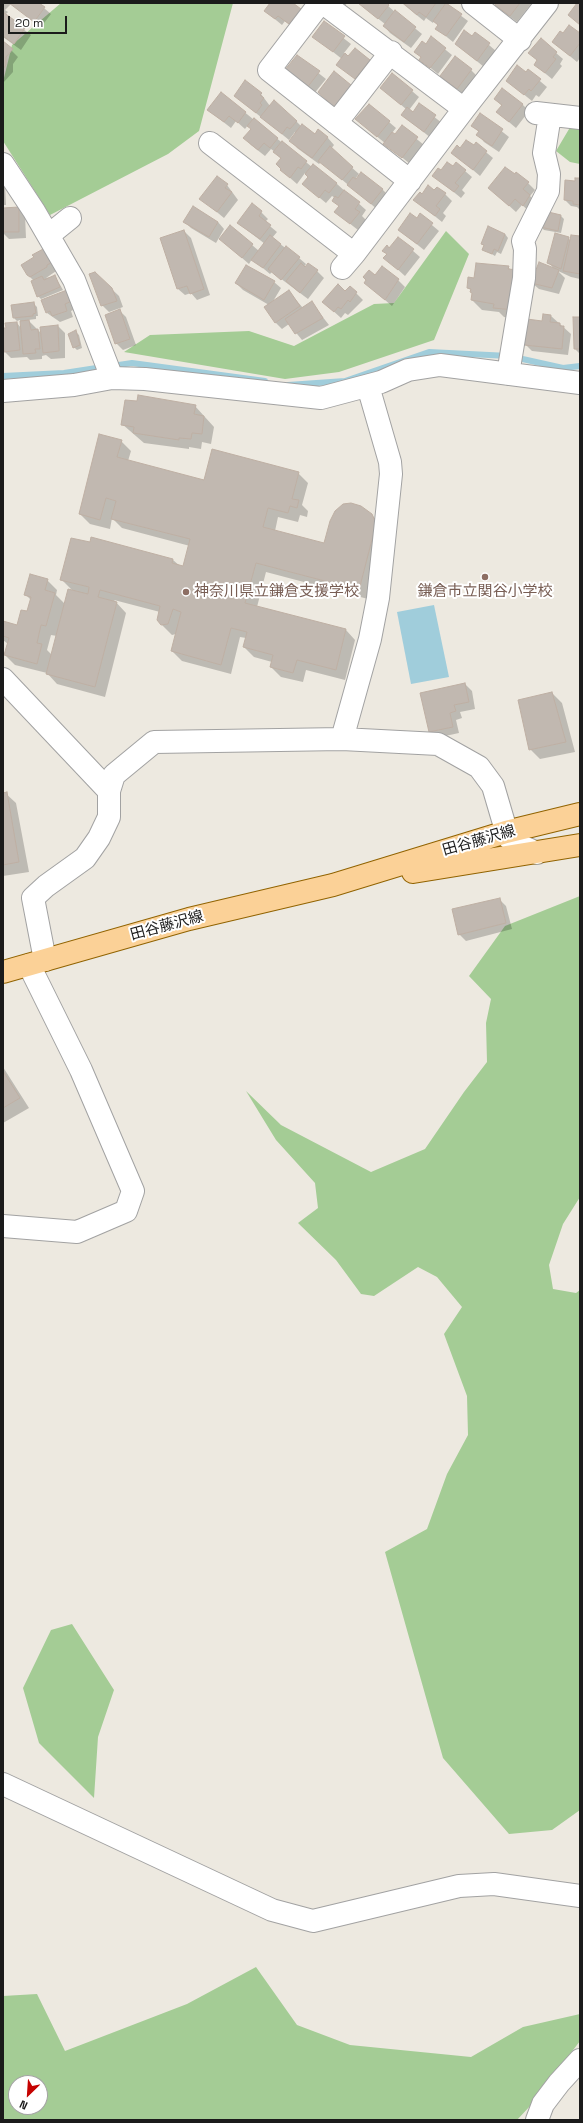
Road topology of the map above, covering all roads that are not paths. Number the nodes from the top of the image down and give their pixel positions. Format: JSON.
{"nodes":[{"id":1,"x":320,"y":3,"type":"edge"},
{"id":2,"x":323,"y":3,"type":"edge"},
{"id":3,"x":473,"y":3,"type":"edge"},
{"id":4,"x":547,"y":3,"type":"edge"},
{"id":5,"x":520,"y":40,"type":"junction"},
{"id":6,"x":391,"y":52,"type":"junction"},
{"id":7,"x":464,"y":109,"type":"junction"},
{"id":8,"x":580,"y":118,"type":"edge"},
{"id":9,"x":336,"y":123,"type":"junction"},
{"id":10,"x":210,"y":142,"type":"dead end"},
{"id":11,"x":3,"y":164,"type":"edge"},
{"id":12,"x":410,"y":181,"type":"junction"},
{"id":13,"x":70,"y":218,"type":"dead end"},
{"id":14,"x":49,"y":236,"type":"junction"},
{"id":15,"x":508,"y":371,"type":"junction"},
{"id":16,"x":112,"y":378,"type":"junction"},
{"id":17,"x":580,"y":383,"type":"edge"},
{"id":18,"x":368,"y":386,"type":"junction"},
{"id":19,"x":3,"y":391,"type":"edge"},
{"id":20,"x":3,"y":679,"type":"edge"},
{"id":21,"x":342,"y":739,"type":"junction"},
{"id":22,"x":109,"y":791,"type":"junction"},
{"id":23,"x":580,"y":814,"type":"edge"},
{"id":24,"x":506,"y":832,"type":"junction"},
{"id":25,"x":580,"y":845,"type":"edge"},
{"id":26,"x":537,"y":853,"type":"junction"},
{"id":27,"x":333,"y":885,"type":"junction"},
{"id":28,"x":37,"y":962,"type":"junction"},
{"id":29,"x":3,"y":972,"type":"edge"},
{"id":30,"x":3,"y":1226,"type":"edge"},
{"id":31,"x":3,"y":1784,"type":"edge"},
{"id":32,"x":580,"y":1896,"type":"edge"},
{"id":33,"x":580,"y":2060,"type":"edge"},
{"id":34,"x":536,"y":2120,"type":"edge"}],
"edges":[{"from":1,"to":9,"type":"street"},
{"from":2,"to":6,"type":"street"},
{"from":3,"to":5,"type":"street"},
{"from":4,"to":5,"type":"street"},
{"from":5,"to":7,"type":"street"},
{"from":6,"to":7,"type":"street"},
{"from":6,"to":9,"type":"street"},
{"from":7,"to":12,"type":"street"},
{"from":8,"to":15,"type":"street"},
{"from":9,"to":12,"type":"street"},
{"from":10,"to":12,"type":"street"},
{"from":11,"to":14,"type":"street"},
{"from":13,"to":14,"type":"street"},
{"from":14,"to":16,"type":"street"},
{"from":15,"to":17,"type":"street"},
{"from":15,"to":18,"type":"street"},
{"from":16,"to":18,"type":"street"},
{"from":16,"to":19,"type":"street"},
{"from":18,"to":21,"type":"street"},
{"from":20,"to":22,"type":"street"},
{"from":21,"to":22,"type":"street"},
{"from":21,"to":24,"type":"street"},
{"from":22,"to":28,"type":"street"},
{"from":23,"to":24,"type":"main road","name":"田谷藤沢線"},
{"from":24,"to":26,"type":"street"},
{"from":24,"to":27,"type":"main road","name":"田谷藤沢線"},
{"from":25,"to":26,"type":"main road","name":"田谷藤沢線"},
{"from":26,"to":27,"type":"main road","name":"田谷藤沢線"},
{"from":27,"to":28,"type":"main road","name":"田谷藤沢線"},
{"from":28,"to":29,"type":"main road","name":"田谷藤沢線"},
{"from":28,"to":30,"type":"street"},
{"from":31,"to":32,"type":"street"},
{"from":33,"to":34,"type":"street"}]}
